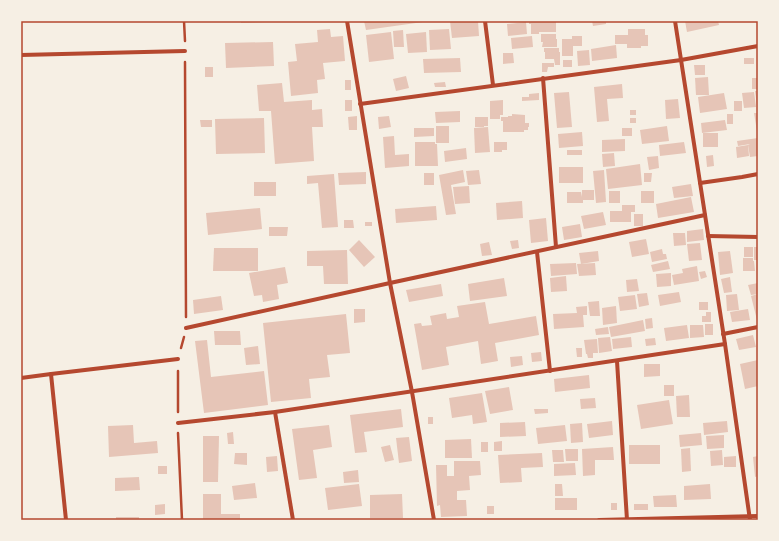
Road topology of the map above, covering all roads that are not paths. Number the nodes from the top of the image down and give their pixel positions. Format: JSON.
{"nodes":[{"id":1,"x":347,"y":21,"type":"edge"},
{"id":2,"x":485,"y":21,"type":"edge"},
{"id":3,"x":675,"y":21,"type":"edge"},
{"id":4,"x":758,"y":46,"type":"edge"},
{"id":5,"x":185,"y":51,"type":"road end"},
{"id":6,"x":21,"y":55,"type":"edge"},
{"id":7,"x":681,"y":60,"type":"junction"},
{"id":8,"x":543,"y":78,"type":"junction"},
{"id":9,"x":493,"y":85,"type":"junction"},
{"id":10,"x":360,"y":104,"type":"junction"},
{"id":11,"x":758,"y":174,"type":"edge"},
{"id":12,"x":700,"y":183,"type":"junction"},
{"id":13,"x":705,"y":215,"type":"junction"},
{"id":14,"x":708,"y":236,"type":"junction"},
{"id":15,"x":758,"y":237,"type":"edge"},
{"id":16,"x":556,"y":247,"type":"junction"},
{"id":17,"x":537,"y":252,"type":"junction"},
{"id":18,"x":390,"y":283,"type":"junction"},
{"id":19,"x":758,"y":327,"type":"edge"},
{"id":20,"x":186,"y":328,"type":"road end"},
{"id":21,"x":723,"y":334,"type":"junction"},
{"id":22,"x":725,"y":344,"type":"junction"},
{"id":23,"x":178,"y":359,"type":"road end"},
{"id":24,"x":617,"y":360,"type":"junction"},
{"id":25,"x":550,"y":371,"type":"junction"},
{"id":26,"x":51,"y":374,"type":"junction"},
{"id":27,"x":21,"y":378,"type":"edge"},
{"id":28,"x":412,"y":392,"type":"junction"},
{"id":29,"x":275,"y":412,"type":"junction"},
{"id":30,"x":178,"y":423,"type":"road end"},
{"id":31,"x":758,"y":516,"type":"edge"},
{"id":32,"x":750,"y":518,"type":"edge"},
{"id":33,"x":627,"y":519,"type":"edge"},
{"id":34,"x":66,"y":520,"type":"edge"},
{"id":35,"x":293,"y":520,"type":"edge"},
{"id":36,"x":434,"y":520,"type":"edge"},
{"id":37,"x":599,"y":520,"type":"edge"}],
"edges":[{"from":1,"to":10,"type":"street"},
{"from":2,"to":9,"type":"street"},
{"from":3,"to":7,"type":"street"},
{"from":4,"to":7,"type":"street"},
{"from":5,"to":6,"type":"street"},
{"from":7,"to":8,"type":"street"},
{"from":7,"to":12,"type":"street"},
{"from":8,"to":9,"type":"street"},
{"from":8,"to":16,"type":"street"},
{"from":9,"to":10,"type":"street"},
{"from":10,"to":18,"type":"street"},
{"from":11,"to":12,"type":"street"},
{"from":12,"to":13,"type":"street"},
{"from":13,"to":14,"type":"street"},
{"from":13,"to":16,"type":"street"},
{"from":14,"to":15,"type":"street"},
{"from":14,"to":21,"type":"street"},
{"from":16,"to":17,"type":"street"},
{"from":17,"to":18,"type":"street"},
{"from":17,"to":25,"type":"street"},
{"from":18,"to":20,"type":"street"},
{"from":18,"to":28,"type":"street"},
{"from":19,"to":21,"type":"street"},
{"from":21,"to":22,"type":"street"},
{"from":22,"to":24,"type":"street"},
{"from":22,"to":32,"type":"street"},
{"from":23,"to":26,"type":"street"},
{"from":24,"to":25,"type":"street"},
{"from":24,"to":33,"type":"street"},
{"from":25,"to":28,"type":"street"},
{"from":26,"to":27,"type":"street"},
{"from":26,"to":34,"type":"street"},
{"from":28,"to":29,"type":"street"},
{"from":28,"to":36,"type":"street"},
{"from":29,"to":30,"type":"street"},
{"from":29,"to":35,"type":"street"},
{"from":31,"to":32,"type":"street"},
{"from":32,"to":33,"type":"street"},
{"from":33,"to":37,"type":"street"}]}
